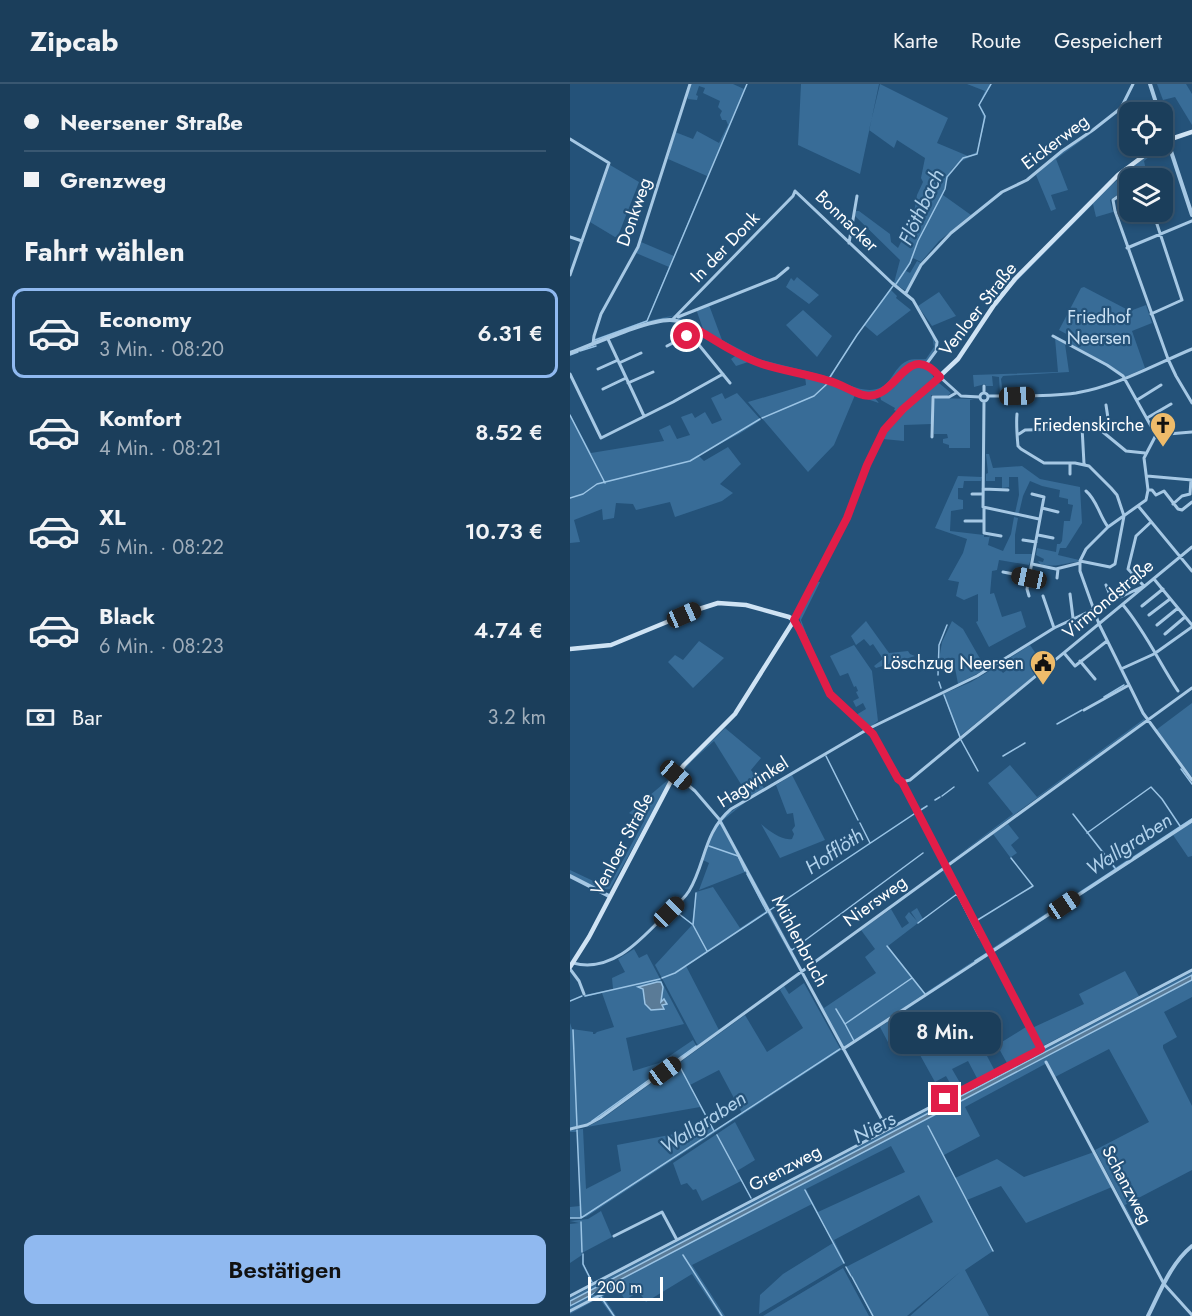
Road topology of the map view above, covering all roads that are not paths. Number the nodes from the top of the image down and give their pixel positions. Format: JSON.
{"nodes":[{"id":1,"x":690,"y":84,"type":"edge"},
{"id":2,"x":1133,"y":84,"type":"edge"},
{"id":3,"x":1150,"y":84,"type":"edge"},
{"id":4,"x":1124,"y":102,"type":"edge"},
{"id":5,"x":1156,"y":102,"type":"edge"},
{"id":6,"x":1119,"y":110,"type":"edge"},
{"id":7,"x":1192,"y":132,"type":"edge"},
{"id":8,"x":1173,"y":138,"type":"edge"},
{"id":9,"x":570,"y":139,"type":"edge"},
{"id":10,"x":1144,"y":156,"type":"edge"},
{"id":11,"x":1170,"y":156,"type":"edge"},
{"id":12,"x":795,"y":191,"type":"joint"},
{"id":13,"x":857,"y":196,"type":"dead end"},
{"id":14,"x":1119,"y":196,"type":"edge"},
{"id":15,"x":1192,"y":215,"type":"edge"},
{"id":16,"x":1192,"y":221,"type":"edge"},
{"id":17,"x":1156,"y":222,"type":"edge"},
{"id":18,"x":1160,"y":234,"type":"junction"},
{"id":19,"x":570,"y":237,"type":"edge"},
{"id":20,"x":582,"y":241,"type":"junction"},
{"id":21,"x":849,"y":243,"type":"junction"},
{"id":22,"x":1127,"y":248,"type":"junction"},
{"id":23,"x":788,"y":268,"type":"dead end"},
{"id":24,"x":570,"y":275,"type":"edge"},
{"id":25,"x":906,"y":293,"type":"junction"},
{"id":26,"x":1182,"y":300,"type":"junction"},
{"id":27,"x":1184,"y":308,"type":"dead end"},
{"id":28,"x":1151,"y":314,"type":"junction"},
{"id":29,"x":674,"y":319,"type":"junction"},
{"id":30,"x":693,"y":327,"type":"junction"},
{"id":31,"x":690,"y":334,"type":"junction"},
{"id":32,"x":1053,"y":336,"type":"dead end"},
{"id":33,"x":608,"y":339,"type":"junction"},
{"id":34,"x":593,"y":344,"type":"junction"},
{"id":35,"x":667,"y":346,"type":"dead end"},
{"id":36,"x":1192,"y":349,"type":"edge"},
{"id":37,"x":570,"y":353,"type":"edge"},
{"id":38,"x":641,"y":353,"type":"dead end"},
{"id":39,"x":1168,"y":359,"type":"junction"},
{"id":40,"x":619,"y":361,"type":"junction"},
{"id":41,"x":925,"y":366,"type":"junction"},
{"id":42,"x":598,"y":369,"type":"dead end"},
{"id":43,"x":654,"y":372,"type":"dead end"},
{"id":44,"x":570,"y":374,"type":"edge"},
{"id":45,"x":723,"y":374,"type":"junction"},
{"id":46,"x":940,"y":377,"type":"junction"},
{"id":47,"x":626,"y":378,"type":"junction"},
{"id":48,"x":1125,"y":379,"type":"junction"},
{"id":49,"x":628,"y":383,"type":"junction"},
{"id":50,"x":730,"y":383,"type":"dead end"},
{"id":51,"x":1161,"y":385,"type":"dead end"},
{"id":52,"x":984,"y":386,"type":"dead end"},
{"id":53,"x":603,"y":389,"type":"dead end"},
{"id":54,"x":956,"y":393,"type":"junction"},
{"id":55,"x":984,"y":393,"type":"junction"},
{"id":56,"x":988,"y":396,"type":"junction"},
{"id":57,"x":980,"y":397,"type":"junction"},
{"id":58,"x":1137,"y":400,"type":"junction"},
{"id":59,"x":984,"y":401,"type":"junction"},
{"id":60,"x":1192,"y":403,"type":"edge"},
{"id":61,"x":1106,"y":405,"type":"dead end"},
{"id":62,"x":1171,"y":405,"type":"dead end"},
{"id":63,"x":1017,"y":414,"type":"dead end"},
{"id":64,"x":644,"y":416,"type":"junction"},
{"id":65,"x":1147,"y":418,"type":"junction"},
{"id":66,"x":1082,"y":427,"type":"junction"},
{"id":67,"x":1104,"y":431,"type":"junction"},
{"id":68,"x":1192,"y":432,"type":"edge"},
{"id":69,"x":1019,"y":435,"type":"junction"},
{"id":70,"x":1156,"y":435,"type":"junction"},
{"id":71,"x":932,"y":437,"type":"dead end"},
{"id":72,"x":1145,"y":453,"type":"junction"},
{"id":73,"x":1070,"y":463,"type":"junction"},
{"id":74,"x":1084,"y":464,"type":"junction"},
{"id":75,"x":1070,"y":474,"type":"dead end"},
{"id":76,"x":1147,"y":476,"type":"junction"},
{"id":77,"x":1191,"y":480,"type":"edge"},
{"id":78,"x":1008,"y":489,"type":"dead end"},
{"id":79,"x":1148,"y":490,"type":"junction"},
{"id":80,"x":1086,"y":491,"type":"dead end"},
{"id":81,"x":983,"y":492,"type":"junction"},
{"id":82,"x":1172,"y":492,"type":"dead end"},
{"id":83,"x":972,"y":494,"type":"dead end"},
{"id":84,"x":1032,"y":494,"type":"dead end"},
{"id":85,"x":1190,"y":494,"type":"junction"},
{"id":86,"x":1168,"y":496,"type":"junction"},
{"id":87,"x":1192,"y":501,"type":"edge"},
{"id":88,"x":1173,"y":504,"type":"junction"},
{"id":89,"x":1139,"y":507,"type":"junction"},
{"id":90,"x":1042,"y":508,"type":"junction"},
{"id":91,"x":984,"y":509,"type":"junction"},
{"id":92,"x":1058,"y":512,"type":"dead end"},
{"id":93,"x":1124,"y":516,"type":"junction"},
{"id":94,"x":1039,"y":519,"type":"junction"},
{"id":95,"x":965,"y":521,"type":"dead end"},
{"id":96,"x":984,"y":521,"type":"junction"},
{"id":97,"x":1152,"y":522,"type":"junction"},
{"id":98,"x":1108,"y":527,"type":"junction"},
{"id":99,"x":1038,"y":535,"type":"junction"},
{"id":100,"x":1001,"y":536,"type":"dead end"},
{"id":101,"x":1053,"y":538,"type":"dead end"},
{"id":102,"x":1023,"y":540,"type":"dead end"},
{"id":103,"x":1036,"y":542,"type":"junction"},
{"id":104,"x":1192,"y":547,"type":"edge"},
{"id":105,"x":1180,"y":557,"type":"junction"},
{"id":106,"x":1080,"y":562,"type":"junction"},
{"id":107,"x":1032,"y":564,"type":"junction"},
{"id":108,"x":1058,"y":568,"type":"junction"},
{"id":109,"x":1192,"y":571,"type":"edge"},
{"id":110,"x":1003,"y":572,"type":"dead end"},
{"id":111,"x":1029,"y":578,"type":"junction"},
{"id":112,"x":1057,"y":578,"type":"dead end"},
{"id":113,"x":1154,"y":579,"type":"junction"},
{"id":114,"x":1106,"y":585,"type":"dead end"},
{"id":115,"x":1144,"y":586,"type":"junction"},
{"id":116,"x":1162,"y":589,"type":"junction"},
{"id":117,"x":1070,"y":594,"type":"dead end"},
{"id":118,"x":1029,"y":596,"type":"dead end"},
{"id":119,"x":1043,"y":596,"type":"dead end"},
{"id":120,"x":1170,"y":598,"type":"junction"},
{"id":121,"x":1112,"y":600,"type":"junction"},
{"id":122,"x":1123,"y":604,"type":"junction"},
{"id":123,"x":1142,"y":606,"type":"dead end"},
{"id":124,"x":1178,"y":608,"type":"junction"},
{"id":125,"x":1093,"y":609,"type":"junction"},
{"id":126,"x":1149,"y":615,"type":"dead end"},
{"id":127,"x":1185,"y":617,"type":"junction"},
{"id":128,"x":1073,"y":618,"type":"junction"},
{"id":129,"x":794,"y":620,"type":"junction"},
{"id":130,"x":1099,"y":624,"type":"junction"},
{"id":131,"x":1157,"y":624,"type":"dead end"},
{"id":132,"x":1192,"y":626,"type":"edge"},
{"id":133,"x":1054,"y":628,"type":"junction"},
{"id":134,"x":1165,"y":634,"type":"dead end"},
{"id":135,"x":1107,"y":641,"type":"junction"},
{"id":136,"x":572,"y":649,"type":"edge"},
{"id":137,"x":1064,"y":653,"type":"junction"},
{"id":138,"x":1154,"y":654,"type":"junction"},
{"id":139,"x":1080,"y":661,"type":"junction"},
{"id":140,"x":1121,"y":669,"type":"junction"},
{"id":141,"x":1095,"y":680,"type":"dead end"},
{"id":142,"x":1129,"y":685,"type":"junction"},
{"id":143,"x":1192,"y":688,"type":"edge"},
{"id":144,"x":1178,"y":691,"type":"dead end"},
{"id":145,"x":1084,"y":710,"type":"dead end"},
{"id":146,"x":1147,"y":720,"type":"junction"},
{"id":147,"x":868,"y":729,"type":"junction"},
{"id":148,"x":676,"y":775,"type":"junction"},
{"id":149,"x":1192,"y":780,"type":"edge"},
{"id":150,"x":902,"y":782,"type":"junction"},
{"id":151,"x":719,"y":819,"type":"junction"},
{"id":152,"x":1192,"y":821,"type":"edge"},
{"id":153,"x":945,"y":867,"type":"junction"},
{"id":154,"x":570,"y":876,"type":"edge"},
{"id":155,"x":609,"y":896,"type":"junction"},
{"id":156,"x":990,"y":953,"type":"junction"},
{"id":157,"x":571,"y":966,"type":"edge"},
{"id":158,"x":1192,"y":970,"type":"edge"},
{"id":159,"x":801,"y":972,"type":"junction"},
{"id":160,"x":584,"y":994,"type":"dead end"},
{"id":161,"x":843,"y":1049,"type":"junction"},
{"id":162,"x":1041,"y":1049,"type":"junction"},
{"id":163,"x":1046,"y":1062,"type":"dead end"},
{"id":164,"x":570,"y":1129,"type":"edge"},
{"id":165,"x":887,"y":1129,"type":"junction"},
{"id":166,"x":614,"y":1236,"type":"dead end"},
{"id":167,"x":677,"y":1240,"type":"junction"},
{"id":168,"x":1192,"y":1246,"type":"edge"},
{"id":169,"x":1164,"y":1284,"type":"junction"},
{"id":170,"x":616,"y":1287,"type":"dead end"},
{"id":171,"x":570,"y":1296,"type":"edge"},
{"id":172,"x":570,"y":1311,"type":"edge"},
{"id":173,"x":1192,"y":1315,"type":"edge"},
{"id":174,"x":1148,"y":1316,"type":"edge"}],
"edges":[{"from":1,"to":34,"type":"street","name":"Donkweg"},
{"from":2,"to":4,"type":"street","name":"Eickerweg"},
{"from":3,"to":5,"type":"street"},
{"from":6,"to":25,"type":"street","name":"Eickerweg"},
{"from":7,"to":8,"type":"main road"},
{"from":9,"to":20,"type":"street"},
{"from":10,"to":46,"type":"main road","name":"Venloer Straße"},
{"from":11,"to":15,"type":"street"},
{"from":12,"to":21,"type":"street","name":"Bonnacker"},
{"from":12,"to":29,"type":"street","name":"In der Donk"},
{"from":13,"to":21,"type":"street"},
{"from":14,"to":22,"type":"street"},
{"from":16,"to":18,"type":"street"},
{"from":17,"to":18,"type":"street"},
{"from":18,"to":22,"type":"street"},
{"from":18,"to":26,"type":"street"},
{"from":19,"to":20,"type":"street"},
{"from":20,"to":24,"type":"street"},
{"from":21,"to":25,"type":"street","name":"Bonnacker"},
{"from":22,"to":28,"type":"street"},
{"from":23,"to":29,"type":"street"},
{"from":25,"to":41,"type":"street","name":"Bonnacker"},
{"from":26,"to":27,"type":"street"},
{"from":26,"to":28,"type":"street"},
{"from":28,"to":39,"type":"street"},
{"from":29,"to":30,"type":"street"},
{"from":29,"to":33,"type":"street"},
{"from":30,"to":31,"type":"street"},
{"from":30,"to":41,"type":"street"},
{"from":31,"to":35,"type":"street"},
{"from":31,"to":45,"type":"street"},
{"from":32,"to":48,"type":"street"},
{"from":33,"to":34,"type":"street"},
{"from":33,"to":40,"type":"street"},
{"from":34,"to":37,"type":"street"},
{"from":36,"to":39,"type":"street"},
{"from":38,"to":40,"type":"street"},
{"from":39,"to":48,"type":"street"},
{"from":39,"to":60,"type":"street"},
{"from":40,"to":42,"type":"street"},
{"from":40,"to":47,"type":"street"},
{"from":41,"to":46,"type":"street"},
{"from":43,"to":49,"type":"street"},
{"from":44,"to":64,"type":"street"},
{"from":45,"to":50,"type":"street"},
{"from":45,"to":64,"type":"street"},
{"from":46,"to":54,"type":"street"},
{"from":46,"to":129,"type":"main road","name":"Venloer Straße"},
{"from":47,"to":49,"type":"street"},
{"from":47,"to":53,"type":"street"},
{"from":48,"to":56,"type":"street"},
{"from":48,"to":58,"type":"street"},
{"from":49,"to":64,"type":"street"},
{"from":51,"to":58,"type":"street"},
{"from":52,"to":55,"type":"street"},
{"from":54,"to":57,"type":"street"},
{"from":54,"to":71,"type":"street"},
{"from":55,"to":56,"type":"street"},
{"from":55,"to":57,"type":"street"},
{"from":56,"to":59,"type":"street"},
{"from":57,"to":59,"type":"street"},
{"from":58,"to":65,"type":"street"},
{"from":59,"to":81,"type":"street"},
{"from":61,"to":67,"type":"street"},
{"from":62,"to":65,"type":"street"},
{"from":63,"to":69,"type":"street"},
{"from":65,"to":70,"type":"street"},
{"from":66,"to":67,"type":"street"},
{"from":66,"to":69,"type":"street"},
{"from":66,"to":74,"type":"street"},
{"from":67,"to":72,"type":"street"},
{"from":68,"to":70,"type":"street"},
{"from":69,"to":73,"type":"street"},
{"from":70,"to":72,"type":"street"},
{"from":72,"to":76,"type":"street"},
{"from":73,"to":74,"type":"street"},
{"from":73,"to":75,"type":"street"},
{"from":74,"to":93,"type":"street"},
{"from":76,"to":77,"type":"street"},
{"from":76,"to":79,"type":"street"},
{"from":77,"to":85,"type":"street"},
{"from":78,"to":81,"type":"street"},
{"from":79,"to":86,"type":"street"},
{"from":79,"to":89,"type":"street"},
{"from":80,"to":98,"type":"street"},
{"from":81,"to":83,"type":"street"},
{"from":81,"to":91,"type":"street"},
{"from":82,"to":86,"type":"street"},
{"from":84,"to":90,"type":"street"},
{"from":85,"to":87,"type":"street"},
{"from":85,"to":88,"type":"street"},
{"from":86,"to":88,"type":"street"},
{"from":87,"to":88,"type":"street"},
{"from":89,"to":93,"type":"street"},
{"from":89,"to":97,"type":"street"},
{"from":90,"to":92,"type":"street"},
{"from":90,"to":94,"type":"street"},
{"from":91,"to":94,"type":"street"},
{"from":91,"to":96,"type":"street"},
{"from":93,"to":98,"type":"street"},
{"from":93,"to":106,"type":"street"},
{"from":94,"to":99,"type":"street"},
{"from":95,"to":96,"type":"street"},
{"from":96,"to":100,"type":"street"},
{"from":97,"to":105,"type":"street"},
{"from":97,"to":115,"type":"street"},
{"from":98,"to":106,"type":"street"},
{"from":99,"to":101,"type":"street"},
{"from":99,"to":103,"type":"street"},
{"from":102,"to":103,"type":"street"},
{"from":103,"to":107,"type":"street"},
{"from":104,"to":105,"type":"street","name":"Virmondstraße"},
{"from":105,"to":109,"type":"street"},
{"from":105,"to":113,"type":"street","name":"Virmondstraße"},
{"from":106,"to":108,"type":"street"},
{"from":106,"to":125,"type":"street"},
{"from":107,"to":108,"type":"street"},
{"from":107,"to":111,"type":"street"},
{"from":108,"to":112,"type":"street"},
{"from":110,"to":111,"type":"street"},
{"from":111,"to":118,"type":"street"},
{"from":113,"to":115,"type":"street","name":"Virmondstraße"},
{"from":113,"to":116,"type":"street"},
{"from":114,"to":121,"type":"street"},
{"from":115,"to":121,"type":"street","name":"Hagwinkel"},
{"from":115,"to":122,"type":"street","name":"Virmondstraße"},
{"from":116,"to":120,"type":"street"},
{"from":116,"to":123,"type":"street"},
{"from":117,"to":128,"type":"street"},
{"from":119,"to":133,"type":"street"},
{"from":120,"to":124,"type":"street"},
{"from":120,"to":126,"type":"street"},
{"from":121,"to":125,"type":"street","name":"Hagwinkel"},
{"from":122,"to":130,"type":"street","name":"Virmondstraße"},
{"from":122,"to":138,"type":"street"},
{"from":124,"to":127,"type":"street"},
{"from":124,"to":131,"type":"street"},
{"from":125,"to":128,"type":"street","name":"Hagwinkel"},
{"from":125,"to":130,"type":"street"},
{"from":127,"to":132,"type":"street"},
{"from":127,"to":134,"type":"street"},
{"from":128,"to":133,"type":"street","name":"Hagwinkel"},
{"from":129,"to":136,"type":"main road"},
{"from":129,"to":147,"type":"street"},
{"from":129,"to":148,"type":"main road","name":"Venloer Straße"},
{"from":130,"to":135,"type":"street"},
{"from":130,"to":137,"type":"street","name":"Virmondstraße"},
{"from":132,"to":138,"type":"street"},
{"from":133,"to":147,"type":"street","name":"Hagwinkel"},
{"from":135,"to":139,"type":"street"},
{"from":135,"to":140,"type":"street"},
{"from":137,"to":139,"type":"street"},
{"from":137,"to":150,"type":"street","name":"Virmondstraße"},
{"from":138,"to":140,"type":"street"},
{"from":138,"to":144,"type":"street"},
{"from":139,"to":141,"type":"street"},
{"from":140,"to":142,"type":"street"},
{"from":142,"to":145,"type":"street"},
{"from":142,"to":146,"type":"street"},
{"from":143,"to":146,"type":"street","name":"Niersweg"},
{"from":146,"to":149,"type":"street"},
{"from":146,"to":153,"type":"street","name":"Niersweg"},
{"from":147,"to":150,"type":"street"},
{"from":147,"to":151,"type":"street","name":"Hagwinkel"},
{"from":148,"to":151,"type":"street","name":"Mühlenbruch"},
{"from":148,"to":155,"type":"main road","name":"Venloer Straße"},
{"from":150,"to":153,"type":"street"},
{"from":151,"to":157,"type":"street","name":"Hagwinkel"},
{"from":151,"to":159,"type":"street","name":"Mühlenbruch"},
{"from":152,"to":156,"type":"street"},
{"from":153,"to":156,"type":"street"},
{"from":153,"to":159,"type":"street","name":"Niersweg"},
{"from":154,"to":155,"type":"street"},
{"from":155,"to":157,"type":"main road","name":"Venloer Straße"},
{"from":156,"to":161,"type":"street"},
{"from":156,"to":162,"type":"street"},
{"from":157,"to":160,"type":"street"},
{"from":158,"to":162,"type":"street","name":"Grenzweg"},
{"from":159,"to":161,"type":"street","name":"Mühlenbruch"},
{"from":159,"to":164,"type":"street","name":"Niersweg"},
{"from":161,"to":165,"type":"street","name":"Mühlenbruch"},
{"from":162,"to":165,"type":"street","name":"Grenzweg"},
{"from":163,"to":169,"type":"street","name":"Schanzweg"},
{"from":165,"to":167,"type":"street","name":"Grenzweg"},
{"from":166,"to":167,"type":"street"},
{"from":167,"to":171,"type":"street","name":"Grenzweg"},
{"from":168,"to":169,"type":"street"},
{"from":169,"to":173,"type":"street","name":"Schanzweg"},
{"from":169,"to":174,"type":"street"},
{"from":170,"to":172,"type":"street"}]}
